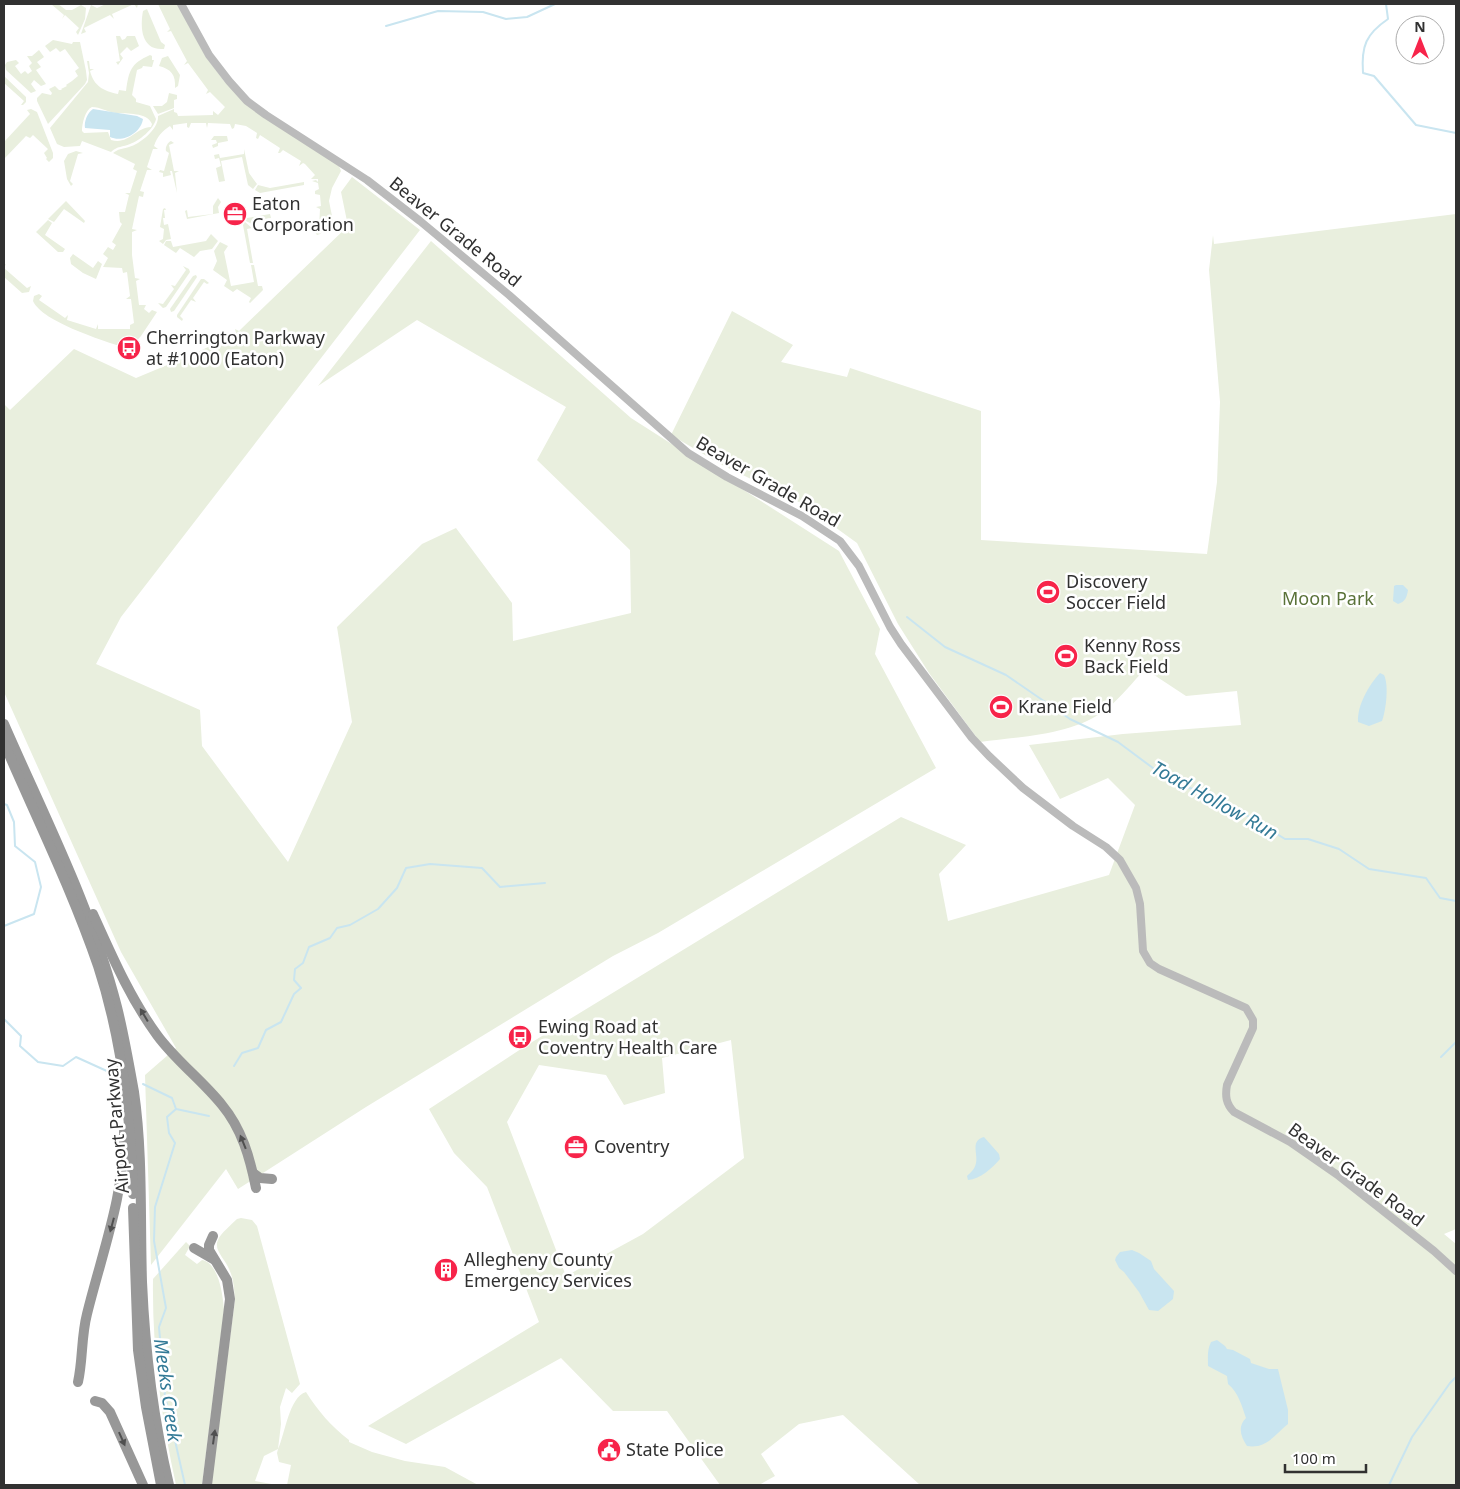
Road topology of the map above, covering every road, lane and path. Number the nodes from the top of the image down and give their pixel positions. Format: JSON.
{"nodes":[{"id":1,"x":181,"y":4,"type":"edge"},
{"id":2,"x":4,"y":724,"type":"edge"},
{"id":3,"x":4,"y":743,"type":"edge"},
{"id":4,"x":50,"y":829,"type":"junction"},
{"id":5,"x":122,"y":1072,"type":"junction"},
{"id":6,"x":253,"y":1172,"type":"junction"},
{"id":7,"x":272,"y":1179,"type":"dead end"},
{"id":8,"x":256,"y":1188,"type":"dead end"},
{"id":9,"x":213,"y":1236,"type":"dead end"},
{"id":10,"x":194,"y":1248,"type":"dead end"},
{"id":11,"x":213,"y":1260,"type":"junction"},
{"id":12,"x":1456,"y":1271,"type":"edge"},
{"id":13,"x":78,"y":1382,"type":"dead end"},
{"id":14,"x":95,"y":1402,"type":"dead end"},
{"id":15,"x":143,"y":1485,"type":"edge"},
{"id":16,"x":161,"y":1485,"type":"edge"},
{"id":17,"x":169,"y":1485,"type":"edge"},
{"id":18,"x":207,"y":1485,"type":"edge"}],
"edges":[{"from":1,"to":12,"type":"main road","name":"Beaver Grade Road"},
{"from":2,"to":4,"type":"highway","name":"Airport Parkway"},
{"from":3,"to":5,"type":"highway","name":"Airport Parkway"},
{"from":6,"to":4,"type":"highway","one_way":true},
{"from":4,"to":17,"type":"highway","name":"Airport Parkway"},
{"from":5,"to":13,"type":"highway","one_way":true},
{"from":5,"to":16,"type":"highway","name":"Airport Parkway"},
{"from":6,"to":7,"type":"highway"},
{"from":6,"to":8,"type":"highway"},
{"from":9,"to":11,"type":"highway"},
{"from":10,"to":11,"type":"highway"},
{"from":18,"to":11,"type":"highway","one_way":true},
{"from":14,"to":15,"type":"highway","one_way":true}]}
